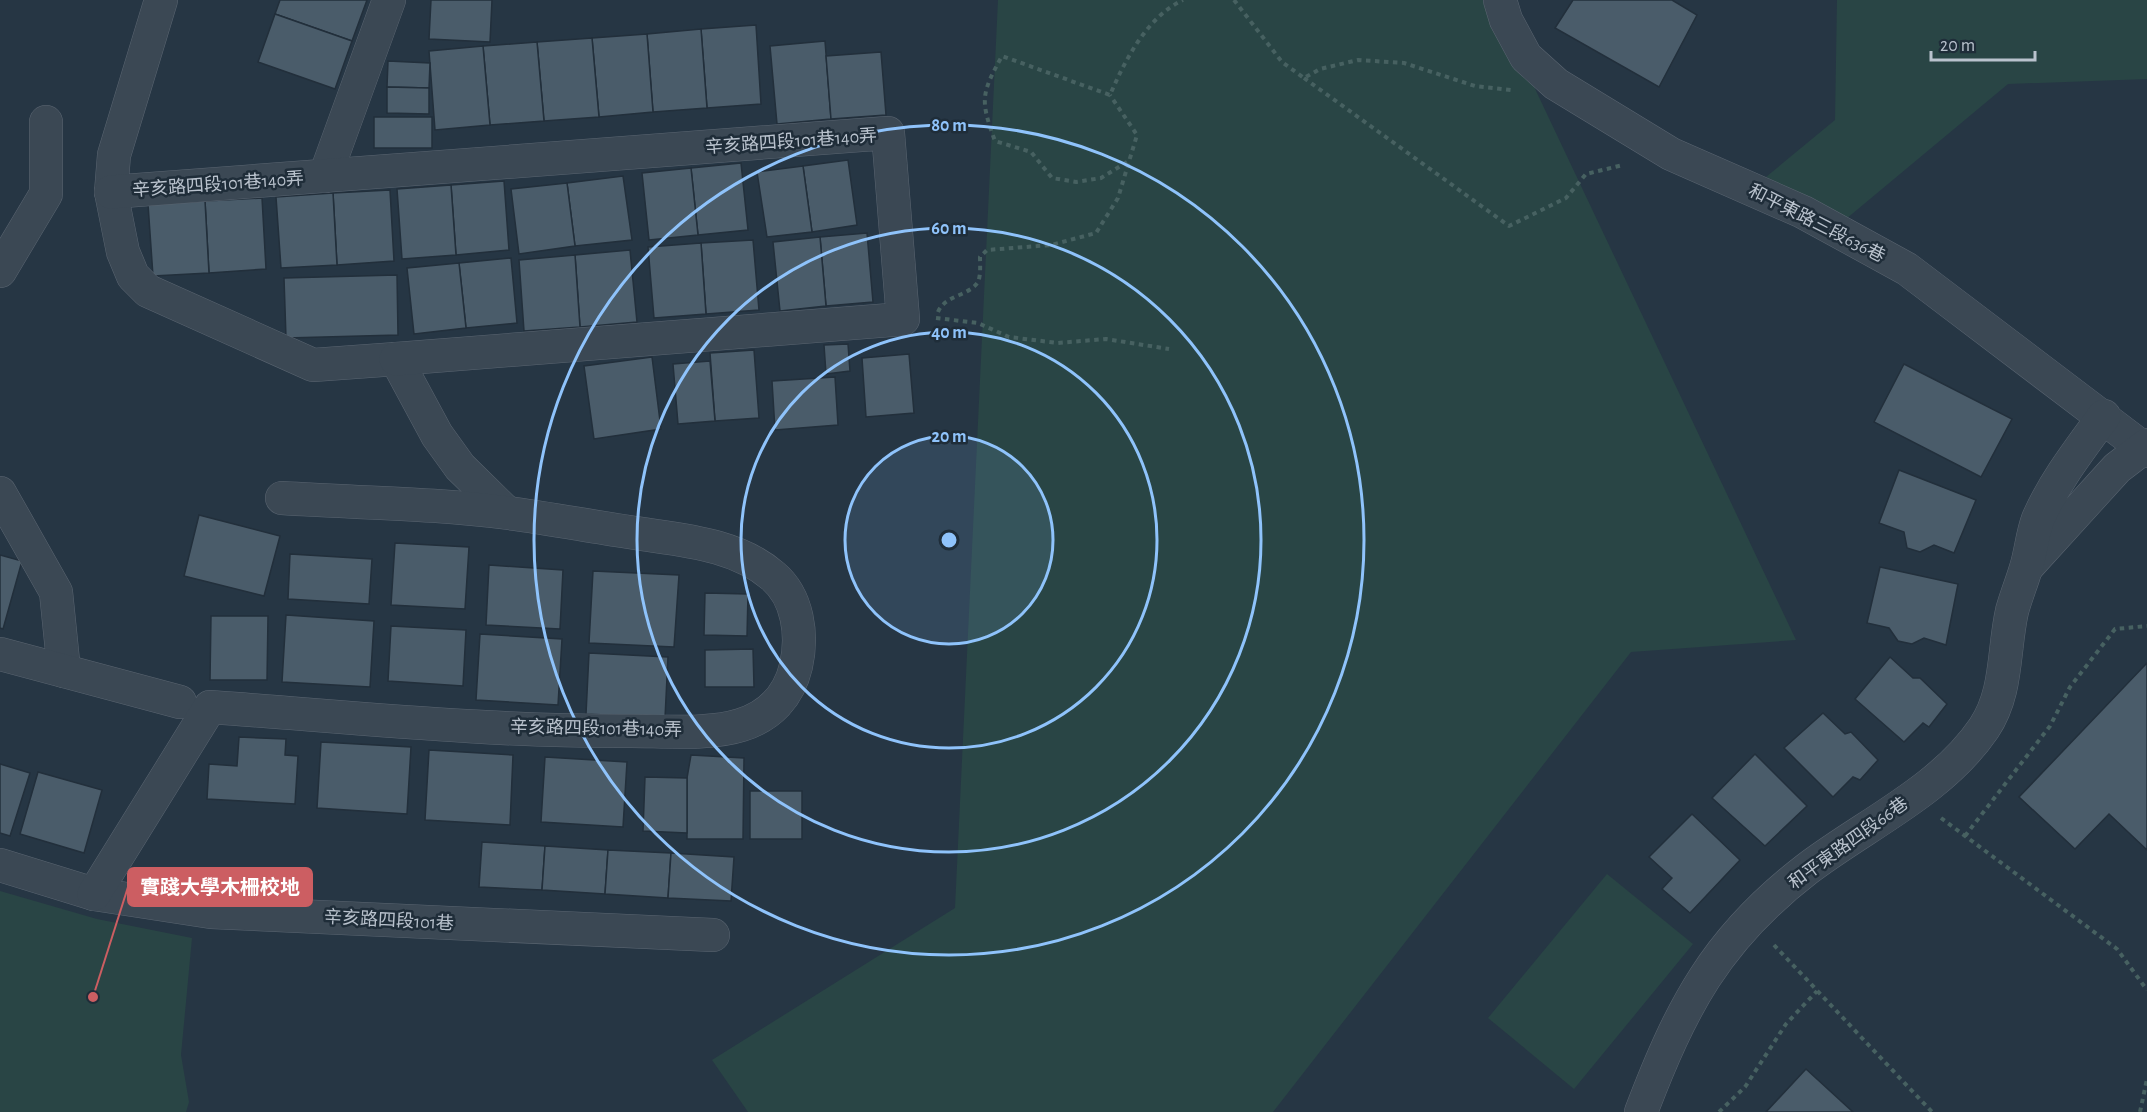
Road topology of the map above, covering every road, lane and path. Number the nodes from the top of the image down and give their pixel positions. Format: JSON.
{"nodes":[{"id":1,"x":160,"y":0,"type":"edge"},
{"id":2,"x":389,"y":0,"type":"edge"},
{"id":3,"x":1183,"y":0,"type":"edge"},
{"id":4,"x":1234,"y":0,"type":"edge"},
{"id":5,"x":1500,"y":0,"type":"edge"},
{"id":6,"x":1304,"y":78,"type":"junction"},
{"id":7,"x":1556,"y":84,"type":"junction"},
{"id":8,"x":1110,"y":95,"type":"junction"},
{"id":9,"x":46,"y":122,"type":"dead end"},
{"id":10,"x":1671,"y":154,"type":"junction"},
{"id":11,"x":1127,"y":162,"type":"junction"},
{"id":12,"x":325,"y":176,"type":"junction"},
{"id":13,"x":111,"y":192,"type":"junction"},
{"id":14,"x":0,"y":271,"type":"edge"},
{"id":15,"x":930,"y":316,"type":"dead end"},
{"id":16,"x":936,"y":318,"type":"junction"},
{"id":17,"x":1169,"y":349,"type":"dead end"},
{"id":18,"x":396,"y":358,"type":"junction"},
{"id":19,"x":2104,"y":416,"type":"junction"},
{"id":20,"x":2146,"y":448,"type":"edge"},
{"id":21,"x":0,"y":493,"type":"edge"},
{"id":22,"x":282,"y":498,"type":"dead end"},
{"id":23,"x":506,"y":512,"type":"junction"},
{"id":24,"x":2026,"y":567,"type":"junction"},
{"id":25,"x":2147,"y":626,"type":"edge"},
{"id":26,"x":0,"y":654,"type":"edge"},
{"id":27,"x":64,"y":671,"type":"junction"},
{"id":28,"x":180,"y":702,"type":"dead end"},
{"id":29,"x":1912,"y":796,"type":"junction"},
{"id":30,"x":1965,"y":836,"type":"junction"},
{"id":31,"x":0,"y":865,"type":"edge"},
{"id":32,"x":94,"y":894,"type":"junction"},
{"id":33,"x":1749,"y":919,"type":"junction"},
{"id":34,"x":713,"y":935,"type":"dead end"},
{"id":35,"x":2147,"y":990,"type":"edge"},
{"id":36,"x":1817,"y":991,"type":"junction"},
{"id":37,"x":2147,"y":1079,"type":"edge"},
{"id":38,"x":1641,"y":1112,"type":"edge"},
{"id":39,"x":1719,"y":1112,"type":"edge"},
{"id":40,"x":1932,"y":1112,"type":"edge"},
{"id":41,"x":2140,"y":1112,"type":"edge"}],
"edges":[{"from":1,"to":13,"type":"street","name":"辛亥路四段101巷140弄"},
{"from":2,"to":12,"type":"street","name":"辛亥路四段101巷140弄"},
{"from":3,"to":8,"type":"path"},
{"from":4,"to":6,"type":"path"},
{"from":5,"to":7,"type":"street","name":"和平東路三段636巷"},
{"from":6,"to":7,"type":"path"},
{"from":6,"to":10,"type":"path"},
{"from":7,"to":10,"type":"street","name":"和平東路三段636巷"},
{"from":8,"to":11,"type":"path"},
{"from":8,"to":11,"type":"path"},
{"from":9,"to":14,"type":"street"},
{"from":10,"to":19,"type":"street","name":"和平東路三段636巷"},
{"from":11,"to":16,"type":"path"},
{"from":12,"to":13,"type":"street","name":"辛亥路四段101巷140弄"},
{"from":12,"to":18,"type":"street","name":"辛亥路四段101巷140弄"},
{"from":13,"to":18,"type":"street","name":"辛亥路四段101巷140弄"},
{"from":15,"to":16,"type":"path"},
{"from":16,"to":17,"type":"path"},
{"from":18,"to":23,"type":"street"},
{"from":19,"to":20,"type":"street","name":"和平東路三段636巷"},
{"from":19,"to":24,"type":"street","name":"和平東路四段66巷"},
{"from":20,"to":24,"type":"street","name":"和平東路四段66巷"},
{"from":21,"to":27,"type":"street"},
{"from":22,"to":23,"type":"street","name":"辛亥路四段101巷140弄"},
{"from":23,"to":32,"type":"street","name":"辛亥路四段101巷140弄"},
{"from":24,"to":29,"type":"street","name":"和平東路四段66巷"},
{"from":25,"to":30,"type":"path"},
{"from":26,"to":27,"type":"street"},
{"from":27,"to":28,"type":"street"},
{"from":29,"to":30,"type":"path"},
{"from":29,"to":33,"type":"street","name":"和平東路四段66巷"},
{"from":30,"to":35,"type":"path"},
{"from":31,"to":32,"type":"street","name":"辛亥路四段101巷"},
{"from":32,"to":34,"type":"street","name":"辛亥路四段101巷"},
{"from":33,"to":36,"type":"path"},
{"from":33,"to":38,"type":"street","name":"和平東路四段66巷"},
{"from":36,"to":39,"type":"path"},
{"from":36,"to":40,"type":"path"},
{"from":37,"to":41,"type":"path"}]}
